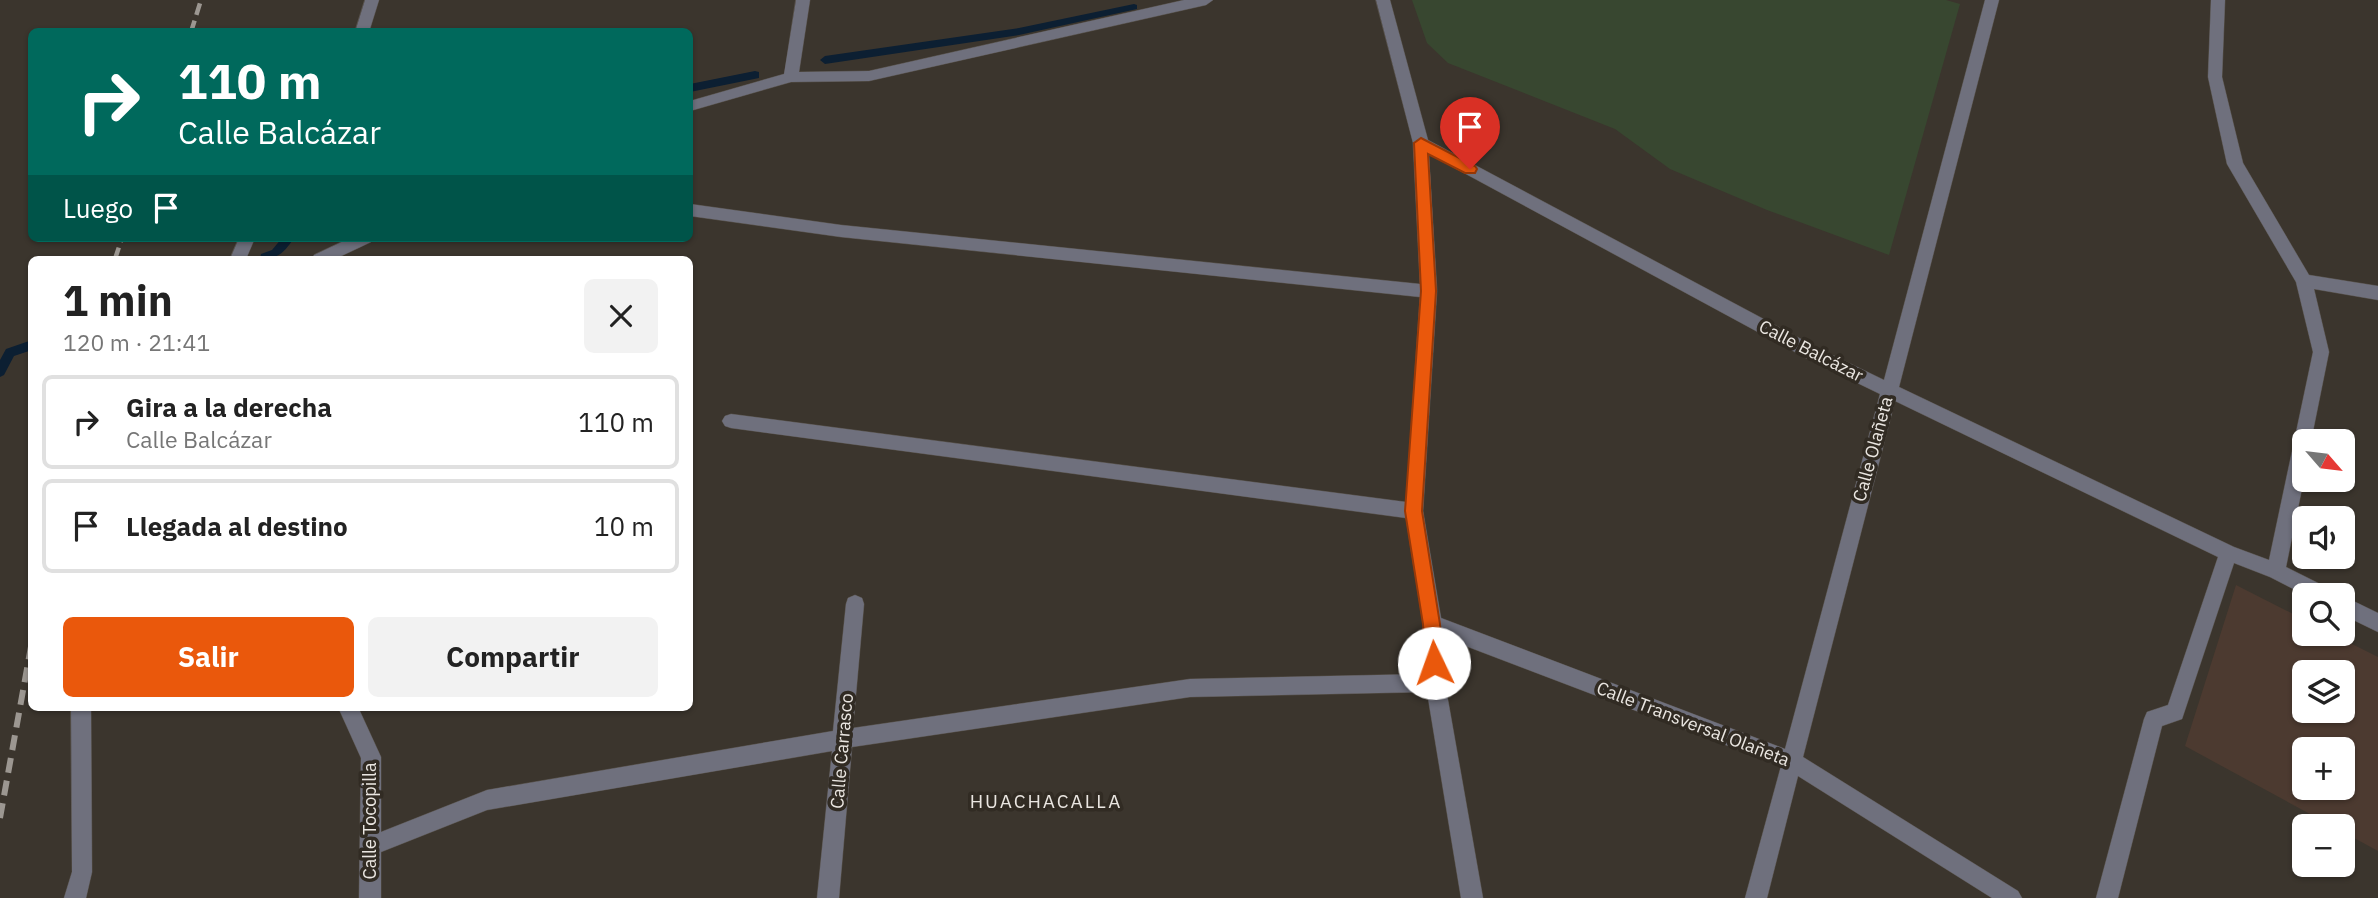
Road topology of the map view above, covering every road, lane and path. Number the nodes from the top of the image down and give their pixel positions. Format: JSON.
{"nodes":[{"id":1,"x":372,"y":0,"type":"edge"},
{"id":2,"x":803,"y":0,"type":"edge"},
{"id":3,"x":1206,"y":0,"type":"edge"},
{"id":4,"x":1383,"y":0,"type":"edge"},
{"id":5,"x":2218,"y":0,"type":"edge"},
{"id":6,"x":1989,"y":1,"type":"edge"},
{"id":7,"x":363,"y":28,"type":"edge"},
{"id":8,"x":791,"y":77,"type":"junction"},
{"id":9,"x":693,"y":105,"type":"edge"},
{"id":10,"x":1421,"y":143,"type":"junction"},
{"id":11,"x":693,"y":210,"type":"edge"},
{"id":12,"x":356,"y":242,"type":"edge"},
{"id":13,"x":326,"y":256,"type":"edge"},
{"id":14,"x":2304,"y":281,"type":"junction"},
{"id":15,"x":1429,"y":291,"type":"junction"},
{"id":16,"x":2378,"y":293,"type":"edge"},
{"id":17,"x":1888,"y":391,"type":"junction"},
{"id":18,"x":731,"y":421,"type":"dead end"},
{"id":19,"x":1414,"y":511,"type":"junction"},
{"id":20,"x":2228,"y":553,"type":"junction"},
{"id":21,"x":2276,"y":571,"type":"junction"},
{"id":22,"x":2300,"y":583,"type":"edge"},
{"id":23,"x":855,"y":604,"type":"dead end"},
{"id":24,"x":2355,"y":611,"type":"edge"},
{"id":25,"x":2378,"y":622,"type":"edge"},
{"id":26,"x":1432,"y":624,"type":"junction"},
{"id":27,"x":1435,"y":683,"type":"junction"},
{"id":28,"x":81,"y":711,"type":"edge"},
{"id":29,"x":350,"y":711,"type":"edge"},
{"id":30,"x":843,"y":738,"type":"junction"},
{"id":31,"x":1792,"y":761,"type":"junction"},
{"id":32,"x":370,"y":846,"type":"junction"},
{"id":33,"x":75,"y":898,"type":"edge"},
{"id":34,"x":370,"y":898,"type":"edge"},
{"id":35,"x":828,"y":898,"type":"edge"},
{"id":36,"x":1472,"y":898,"type":"edge"},
{"id":37,"x":1756,"y":898,"type":"edge"},
{"id":38,"x":2011,"y":898,"type":"edge"},
{"id":39,"x":2108,"y":898,"type":"edge"}],
"edges":[{"from":1,"to":7,"type":"street"},
{"from":2,"to":8,"type":"street"},
{"from":3,"to":8,"type":"street"},
{"from":4,"to":10,"type":"street"},
{"from":5,"to":14,"type":"street"},
{"from":6,"to":17,"type":"street","name":"Calle Olañeta"},
{"from":8,"to":9,"type":"street"},
{"from":10,"to":15,"type":"street"},
{"from":10,"to":17,"type":"street","name":"Calle Balcázar"},
{"from":11,"to":15,"type":"street"},
{"from":12,"to":13,"type":"street"},
{"from":14,"to":16,"type":"street"},
{"from":14,"to":21,"type":"street"},
{"from":15,"to":19,"type":"street"},
{"from":17,"to":20,"type":"street","name":"Calle Balcázar"},
{"from":17,"to":31,"type":"street","name":"Calle Olañeta"},
{"from":18,"to":19,"type":"street"},
{"from":19,"to":26,"type":"street"},
{"from":20,"to":21,"type":"street","name":"Calle Balcázar"},
{"from":20,"to":39,"type":"street"},
{"from":21,"to":22,"type":"street","name":"Calle Balcázar"},
{"from":23,"to":30,"type":"street","name":"Calle Carrasco"},
{"from":24,"to":25,"type":"street"},
{"from":26,"to":27,"type":"street"},
{"from":26,"to":31,"type":"street","name":"Calle Transversal Olañeta"},
{"from":27,"to":30,"type":"street"},
{"from":27,"to":36,"type":"street"},
{"from":28,"to":33,"type":"street"},
{"from":29,"to":32,"type":"street","name":"Calle Tocopilla"},
{"from":30,"to":32,"type":"street"},
{"from":30,"to":35,"type":"street","name":"Calle Carrasco"},
{"from":31,"to":37,"type":"street","name":"Calle Olañeta"},
{"from":31,"to":38,"type":"street","name":"Calle Transversal Olañeta"},
{"from":32,"to":34,"type":"street","name":"Calle Tocopilla"}]}
